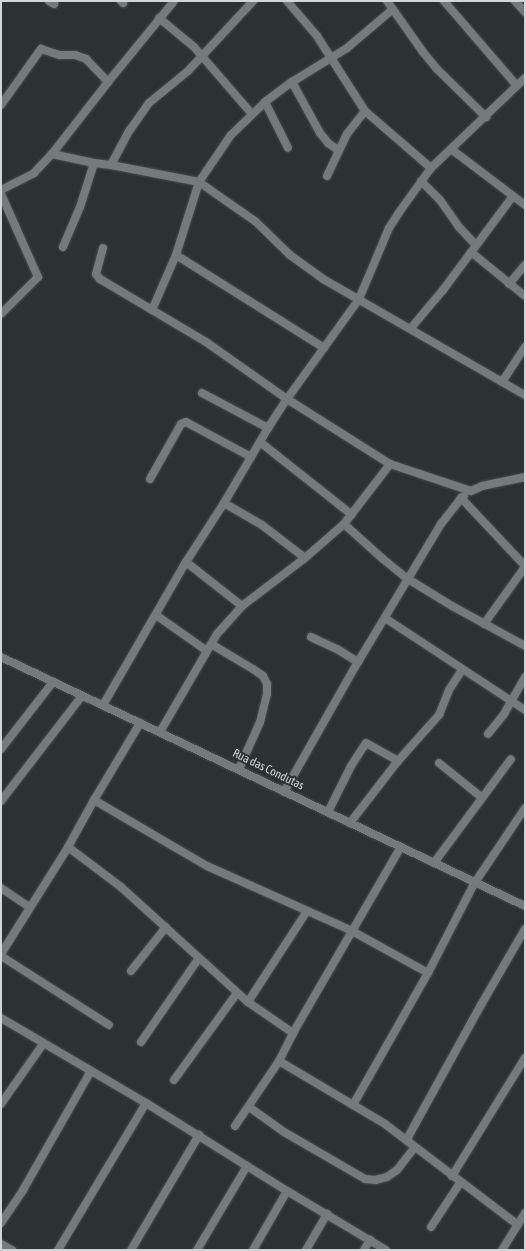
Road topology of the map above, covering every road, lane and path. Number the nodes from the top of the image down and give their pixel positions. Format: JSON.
{"nodes":[{"id":1,"x":174,"y":1,"type":"edge"},
{"id":2,"x":253,"y":1,"type":"edge"},
{"id":3,"x":288,"y":1,"type":"edge"},
{"id":4,"x":387,"y":1,"type":"edge"},
{"id":5,"x":444,"y":1,"type":"edge"},
{"id":6,"x":515,"y":1,"type":"edge"},
{"id":7,"x":393,"y":9,"type":"junction"},
{"id":8,"x":525,"y":12,"type":"edge"},
{"id":9,"x":159,"y":18,"type":"junction"},
{"id":10,"x":203,"y":56,"type":"junction"},
{"id":11,"x":332,"y":58,"type":"junction"},
{"id":12,"x":525,"y":78,"type":"edge"},
{"id":13,"x":108,"y":82,"type":"junction"},
{"id":14,"x":292,"y":82,"type":"junction"},
{"id":15,"x":517,"y":86,"type":"junction"},
{"id":16,"x":265,"y":102,"type":"junction"},
{"id":17,"x":1,"y":105,"type":"edge"},
{"id":18,"x":365,"y":111,"type":"junction"},
{"id":19,"x":252,"y":114,"type":"junction"},
{"id":20,"x":486,"y":116,"type":"junction"},
{"id":21,"x":288,"y":148,"type":"dead end"},
{"id":22,"x":451,"y":149,"type":"junction"},
{"id":23,"x":338,"y":150,"type":"junction"},
{"id":24,"x":52,"y":154,"type":"junction"},
{"id":25,"x":94,"y":163,"type":"junction"},
{"id":26,"x":111,"y":165,"type":"junction"},
{"id":27,"x":431,"y":168,"type":"junction"},
{"id":28,"x":327,"y":176,"type":"dead end"},
{"id":29,"x":421,"y":181,"type":"junction"},
{"id":30,"x":199,"y":182,"type":"junction"},
{"id":31,"x":1,"y":194,"type":"edge"},
{"id":32,"x":513,"y":196,"type":"junction"},
{"id":33,"x":525,"y":205,"type":"edge"},
{"id":34,"x":63,"y":246,"type":"dead end"},
{"id":35,"x":104,"y":248,"type":"dead end"},
{"id":36,"x":474,"y":249,"type":"junction"},
{"id":37,"x":176,"y":256,"type":"junction"},
{"id":38,"x":525,"y":265,"type":"edge"},
{"id":39,"x":509,"y":284,"type":"junction"},
{"id":40,"x":525,"y":296,"type":"edge"},
{"id":41,"x":359,"y":299,"type":"junction"},
{"id":42,"x":152,"y":310,"type":"junction"},
{"id":43,"x":1,"y":314,"type":"edge"},
{"id":44,"x":411,"y":328,"type":"junction"},
{"id":45,"x":525,"y":347,"type":"edge"},
{"id":46,"x":324,"y":348,"type":"junction"},
{"id":47,"x":502,"y":382,"type":"junction"},
{"id":48,"x":202,"y":393,"type":"dead end"},
{"id":49,"x":525,"y":395,"type":"edge"},
{"id":50,"x":287,"y":399,"type":"junction"},
{"id":51,"x":268,"y":428,"type":"junction"},
{"id":52,"x":260,"y":442,"type":"junction"},
{"id":53,"x":251,"y":457,"type":"junction"},
{"id":54,"x":390,"y":464,"type":"junction"},
{"id":55,"x":525,"y":476,"type":"edge"},
{"id":56,"x":150,"y":479,"type":"dead end"},
{"id":57,"x":470,"y":491,"type":"junction"},
{"id":58,"x":460,"y":498,"type":"junction"},
{"id":59,"x":224,"y":503,"type":"junction"},
{"id":60,"x":352,"y":515,"type":"junction"},
{"id":61,"x":344,"y":524,"type":"junction"},
{"id":62,"x":305,"y":558,"type":"junction"},
{"id":63,"x":186,"y":562,"type":"junction"},
{"id":64,"x":525,"y":566,"type":"edge"},
{"id":65,"x":408,"y":579,"type":"junction"},
{"id":66,"x":242,"y":606,"type":"junction"},
{"id":67,"x":156,"y":615,"type":"junction"},
{"id":68,"x":385,"y":618,"type":"junction"},
{"id":69,"x":484,"y":624,"type":"junction"},
{"id":70,"x":311,"y":637,"type":"dead end"},
{"id":71,"x":525,"y":646,"type":"edge"},
{"id":72,"x":209,"y":648,"type":"junction"},
{"id":73,"x":1,"y":657,"type":"edge"},
{"id":74,"x":358,"y":662,"type":"junction"},
{"id":75,"x":462,"y":670,"type":"junction"},
{"id":76,"x":525,"y":677,"type":"edge"},
{"id":77,"x":53,"y":682,"type":"junction"},
{"id":78,"x":82,"y":696,"type":"junction"},
{"id":79,"x":511,"y":702,"type":"junction"},
{"id":80,"x":103,"y":705,"type":"junction"},
{"id":81,"x":525,"y":710,"type":"edge"},
{"id":82,"x":140,"y":723,"type":"junction"},
{"id":83,"x":160,"y":732,"type":"junction"},
{"id":84,"x":488,"y":734,"type":"dead end"},
{"id":85,"x":1,"y":749,"type":"edge"},
{"id":86,"x":511,"y":759,"type":"dead end"},
{"id":87,"x":398,"y":761,"type":"junction"},
{"id":88,"x":439,"y":763,"type":"dead end"},
{"id":89,"x":239,"y":769,"type":"junction"},
{"id":90,"x":284,"y":792,"type":"junction"},
{"id":91,"x":481,"y":797,"type":"junction"},
{"id":92,"x":94,"y":800,"type":"junction"},
{"id":93,"x":1,"y":801,"type":"edge"},
{"id":94,"x":525,"y":808,"type":"edge"},
{"id":95,"x":328,"y":812,"type":"junction"},
{"id":96,"x":350,"y":823,"type":"junction"},
{"id":97,"x":68,"y":847,"type":"junction"},
{"id":98,"x":400,"y":847,"type":"junction"},
{"id":99,"x":434,"y":862,"type":"junction"},
{"id":100,"x":474,"y":884,"type":"junction"},
{"id":101,"x":1,"y":888,"type":"edge"},
{"id":102,"x":525,"y":906,"type":"edge"},
{"id":103,"x":29,"y":907,"type":"junction"},
{"id":104,"x":307,"y":912,"type":"junction"},
{"id":105,"x":166,"y":927,"type":"junction"},
{"id":106,"x":525,"y":929,"type":"edge"},
{"id":107,"x":352,"y":931,"type":"junction"},
{"id":108,"x":1,"y":955,"type":"edge"},
{"id":109,"x":199,"y":958,"type":"junction"},
{"id":110,"x":131,"y":971,"type":"dead end"},
{"id":111,"x":428,"y":973,"type":"junction"},
{"id":112,"x":237,"y":993,"type":"junction"},
{"id":113,"x":248,"y":1002,"type":"junction"},
{"id":114,"x":1,"y":1018,"type":"edge"},
{"id":115,"x":109,"y":1025,"type":"dead end"},
{"id":116,"x":293,"y":1033,"type":"junction"},
{"id":117,"x":141,"y":1042,"type":"dead end"},
{"id":118,"x":43,"y":1044,"type":"junction"},
{"id":119,"x":525,"y":1058,"type":"edge"},
{"id":120,"x":279,"y":1061,"type":"junction"},
{"id":121,"x":91,"y":1071,"type":"junction"},
{"id":122,"x":174,"y":1080,"type":"dead end"},
{"id":123,"x":146,"y":1103,"type":"junction"},
{"id":124,"x":1,"y":1104,"type":"edge"},
{"id":125,"x":353,"y":1105,"type":"junction"},
{"id":126,"x":249,"y":1107,"type":"junction"},
{"id":127,"x":235,"y":1126,"type":"dead end"},
{"id":128,"x":199,"y":1135,"type":"junction"},
{"id":129,"x":407,"y":1139,"type":"junction"},
{"id":130,"x":415,"y":1147,"type":"junction"},
{"id":131,"x":247,"y":1166,"type":"junction"},
{"id":132,"x":452,"y":1176,"type":"junction"},
{"id":133,"x":460,"y":1182,"type":"junction"},
{"id":134,"x":288,"y":1191,"type":"junction"},
{"id":135,"x":525,"y":1213,"type":"edge"},
{"id":136,"x":327,"y":1214,"type":"junction"},
{"id":137,"x":1,"y":1223,"type":"edge"},
{"id":138,"x":518,"y":1225,"type":"junction"},
{"id":139,"x":432,"y":1227,"type":"dead end"},
{"id":140,"x":370,"y":1240,"type":"junction"},
{"id":141,"x":1,"y":1244,"type":"edge"},
{"id":142,"x":12,"y":1250,"type":"edge"},
{"id":143,"x":58,"y":1250,"type":"edge"},
{"id":144,"x":132,"y":1250,"type":"edge"},
{"id":145,"x":197,"y":1250,"type":"edge"},
{"id":146,"x":253,"y":1250,"type":"edge"},
{"id":147,"x":306,"y":1250,"type":"edge"},
{"id":148,"x":364,"y":1250,"type":"edge"},
{"id":149,"x":386,"y":1250,"type":"edge"},
{"id":150,"x":502,"y":1250,"type":"edge"}],
"edges":[{"from":1,"to":9,"type":"street"},
{"from":2,"to":10,"type":"street"},
{"from":3,"to":11,"type":"street"},
{"from":4,"to":7,"type":"street"},
{"from":5,"to":15,"type":"street"},
{"from":6,"to":8,"type":"street"},
{"from":7,"to":11,"type":"street"},
{"from":7,"to":20,"type":"street"},
{"from":9,"to":10,"type":"street"},
{"from":9,"to":13,"type":"street"},
{"from":10,"to":19,"type":"street"},
{"from":10,"to":26,"type":"street"},
{"from":11,"to":14,"type":"street"},
{"from":11,"to":18,"type":"street"},
{"from":12,"to":15,"type":"street"},
{"from":13,"to":17,"type":"street"},
{"from":13,"to":24,"type":"street"},
{"from":14,"to":16,"type":"street"},
{"from":14,"to":23,"type":"street"},
{"from":15,"to":20,"type":"street"},
{"from":16,"to":19,"type":"street"},
{"from":16,"to":21,"type":"street"},
{"from":18,"to":23,"type":"street"},
{"from":18,"to":27,"type":"street"},
{"from":19,"to":30,"type":"street"},
{"from":20,"to":22,"type":"street"},
{"from":22,"to":27,"type":"street"},
{"from":22,"to":32,"type":"street"},
{"from":23,"to":28,"type":"street"},
{"from":24,"to":25,"type":"street"},
{"from":24,"to":31,"type":"street"},
{"from":25,"to":26,"type":"street"},
{"from":25,"to":34,"type":"street"},
{"from":26,"to":30,"type":"street"},
{"from":27,"to":29,"type":"street"},
{"from":29,"to":36,"type":"street"},
{"from":29,"to":41,"type":"street"},
{"from":30,"to":37,"type":"street"},
{"from":30,"to":41,"type":"street"},
{"from":31,"to":43,"type":"street"},
{"from":32,"to":33,"type":"street"},
{"from":32,"to":36,"type":"street"},
{"from":35,"to":42,"type":"street"},
{"from":36,"to":39,"type":"street"},
{"from":36,"to":44,"type":"street"},
{"from":37,"to":42,"type":"street"},
{"from":37,"to":46,"type":"street"},
{"from":38,"to":39,"type":"street"},
{"from":39,"to":40,"type":"street"},
{"from":41,"to":44,"type":"street"},
{"from":41,"to":46,"type":"street"},
{"from":42,"to":50,"type":"street"},
{"from":44,"to":47,"type":"street"},
{"from":45,"to":47,"type":"street"},
{"from":46,"to":50,"type":"street"},
{"from":47,"to":49,"type":"street"},
{"from":48,"to":51,"type":"street"},
{"from":50,"to":51,"type":"street"},
{"from":50,"to":54,"type":"street"},
{"from":51,"to":52,"type":"street"},
{"from":52,"to":53,"type":"street"},
{"from":52,"to":60,"type":"street"},
{"from":53,"to":56,"type":"street"},
{"from":53,"to":59,"type":"street"},
{"from":54,"to":57,"type":"street"},
{"from":54,"to":60,"type":"street"},
{"from":55,"to":57,"type":"street"},
{"from":57,"to":58,"type":"street"},
{"from":58,"to":64,"type":"street"},
{"from":58,"to":65,"type":"street"},
{"from":59,"to":62,"type":"street"},
{"from":59,"to":63,"type":"street"},
{"from":60,"to":61,"type":"street"},
{"from":61,"to":62,"type":"street"},
{"from":61,"to":65,"type":"street"},
{"from":62,"to":66,"type":"street"},
{"from":63,"to":66,"type":"street"},
{"from":63,"to":67,"type":"street"},
{"from":64,"to":69,"type":"street"},
{"from":65,"to":68,"type":"street"},
{"from":65,"to":69,"type":"street"},
{"from":66,"to":72,"type":"street"},
{"from":67,"to":72,"type":"street"},
{"from":67,"to":80,"type":"street"},
{"from":68,"to":74,"type":"street"},
{"from":68,"to":75,"type":"street"},
{"from":69,"to":71,"type":"street"},
{"from":70,"to":74,"type":"street"},
{"from":72,"to":83,"type":"street"},
{"from":72,"to":89,"type":"street"},
{"from":73,"to":77,"type":"street","name":"Rua das Condutas"},
{"from":74,"to":90,"type":"street"},
{"from":75,"to":79,"type":"street"},
{"from":75,"to":87,"type":"street"},
{"from":76,"to":79,"type":"street"},
{"from":77,"to":78,"type":"street","name":"Rua das Condutas"},
{"from":77,"to":85,"type":"street"},
{"from":78,"to":80,"type":"street","name":"Rua das Condutas"},
{"from":78,"to":93,"type":"street"},
{"from":79,"to":81,"type":"street"},
{"from":79,"to":84,"type":"street"},
{"from":80,"to":82,"type":"street","name":"Rua das Condutas"},
{"from":82,"to":83,"type":"street","name":"Rua das Condutas"},
{"from":82,"to":92,"type":"street"},
{"from":83,"to":89,"type":"street","name":"Rua das Condutas"},
{"from":86,"to":91,"type":"street"},
{"from":87,"to":95,"type":"street"},
{"from":87,"to":96,"type":"street"},
{"from":88,"to":91,"type":"street"},
{"from":89,"to":90,"type":"street","name":"Rua das Condutas"},
{"from":90,"to":95,"type":"street","name":"Rua das Condutas"},
{"from":91,"to":99,"type":"street"},
{"from":92,"to":97,"type":"street"},
{"from":92,"to":104,"type":"street"},
{"from":94,"to":100,"type":"street"},
{"from":95,"to":96,"type":"street","name":"Rua das Condutas"},
{"from":96,"to":98,"type":"street","name":"Rua das Condutas"},
{"from":97,"to":103,"type":"street"},
{"from":97,"to":105,"type":"street"},
{"from":98,"to":99,"type":"street","name":"Rua das Condutas"},
{"from":98,"to":107,"type":"street"},
{"from":99,"to":100,"type":"street","name":"Rua das Condutas"},
{"from":100,"to":102,"type":"street","name":"Rua das Condutas"},
{"from":100,"to":111,"type":"street"},
{"from":101,"to":103,"type":"street"},
{"from":103,"to":108,"type":"street"},
{"from":104,"to":107,"type":"street"},
{"from":104,"to":113,"type":"street"},
{"from":105,"to":109,"type":"street"},
{"from":105,"to":110,"type":"street"},
{"from":106,"to":129,"type":"street"},
{"from":107,"to":111,"type":"street"},
{"from":107,"to":116,"type":"street"},
{"from":108,"to":115,"type":"street"},
{"from":109,"to":112,"type":"street"},
{"from":109,"to":117,"type":"street"},
{"from":111,"to":125,"type":"street"},
{"from":112,"to":113,"type":"street"},
{"from":112,"to":122,"type":"street"},
{"from":113,"to":116,"type":"street"},
{"from":114,"to":118,"type":"street"},
{"from":116,"to":120,"type":"street"},
{"from":118,"to":121,"type":"street"},
{"from":118,"to":124,"type":"street"},
{"from":119,"to":132,"type":"street"},
{"from":120,"to":125,"type":"street"},
{"from":120,"to":126,"type":"street"},
{"from":121,"to":123,"type":"street"},
{"from":121,"to":137,"type":"street"},
{"from":123,"to":128,"type":"street"},
{"from":123,"to":143,"type":"street"},
{"from":125,"to":129,"type":"street"},
{"from":126,"to":127,"type":"street"},
{"from":126,"to":130,"type":"street"},
{"from":128,"to":131,"type":"street"},
{"from":128,"to":144,"type":"street"},
{"from":129,"to":130,"type":"street"},
{"from":130,"to":132,"type":"street"},
{"from":131,"to":134,"type":"street"},
{"from":131,"to":145,"type":"street"},
{"from":132,"to":133,"type":"street"},
{"from":133,"to":138,"type":"street"},
{"from":133,"to":139,"type":"street"},
{"from":134,"to":136,"type":"street"},
{"from":134,"to":146,"type":"street"},
{"from":135,"to":138,"type":"street"},
{"from":136,"to":140,"type":"street"},
{"from":136,"to":147,"type":"street"},
{"from":138,"to":150,"type":"street"},
{"from":140,"to":148,"type":"street"},
{"from":140,"to":149,"type":"street"},
{"from":141,"to":142,"type":"street"}]}
